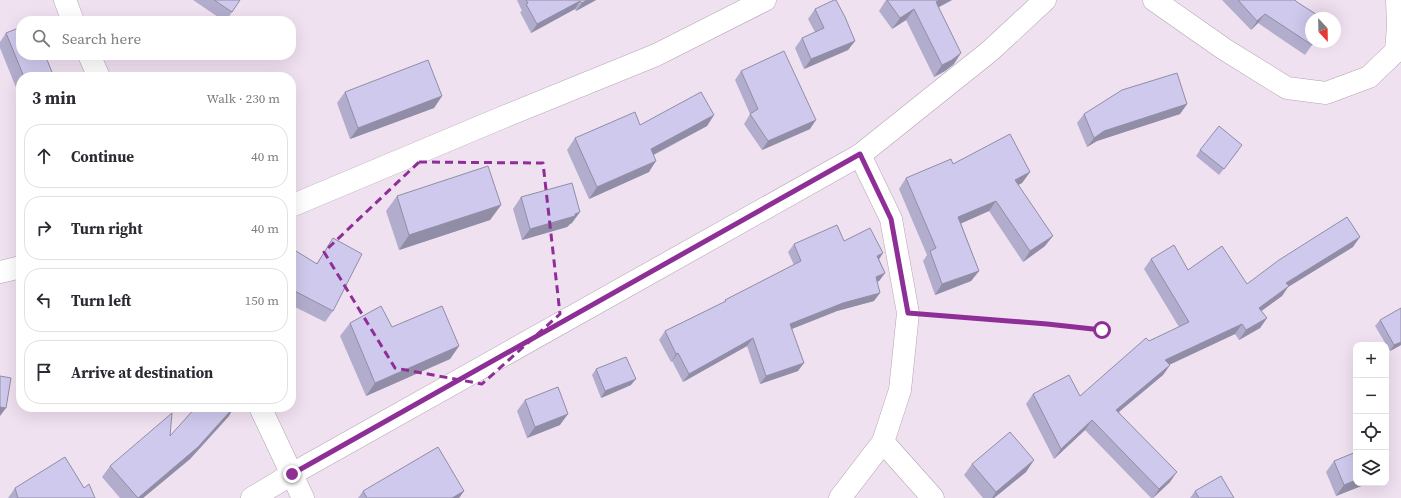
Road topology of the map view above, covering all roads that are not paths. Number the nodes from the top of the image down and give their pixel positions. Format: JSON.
{"nodes":[{"id":1,"x":64,"y":0,"type":"edge"},
{"id":2,"x":765,"y":0,"type":"edge"},
{"id":3,"x":1045,"y":0,"type":"edge"},
{"id":4,"x":1154,"y":0,"type":"edge"},
{"id":5,"x":1397,"y":0,"type":"edge"},
{"id":6,"x":71,"y":16,"type":"edge"},
{"id":7,"x":90,"y":60,"type":"edge"},
{"id":8,"x":96,"y":72,"type":"edge"},
{"id":9,"x":860,"y":154,"type":"junction"},
{"id":10,"x":296,"y":204,"type":"edge"},
{"id":11,"x":16,"y":268,"type":"edge"},
{"id":12,"x":0,"y":272,"type":"edge"},
{"id":13,"x":262,"y":412,"type":"edge"},
{"id":14,"x":883,"y":442,"type":"junction"},
{"id":15,"x":292,"y":474,"type":"junction"},
{"id":16,"x":252,"y":498,"type":"edge"},
{"id":17,"x":303,"y":498,"type":"edge"},
{"id":18,"x":840,"y":498,"type":"edge"},
{"id":19,"x":934,"y":498,"type":"edge"}],
"edges":[{"from":1,"to":6,"type":"street"},
{"from":2,"to":10,"type":"street"},
{"from":3,"to":9,"type":"street"},
{"from":4,"to":5,"type":"street"},
{"from":7,"to":8,"type":"street"},
{"from":9,"to":14,"type":"street"},
{"from":9,"to":15,"type":"street"},
{"from":11,"to":12,"type":"street"},
{"from":13,"to":15,"type":"street"},
{"from":14,"to":18,"type":"street"},
{"from":14,"to":19,"type":"street"},
{"from":15,"to":16,"type":"street"},
{"from":15,"to":17,"type":"street"}]}
